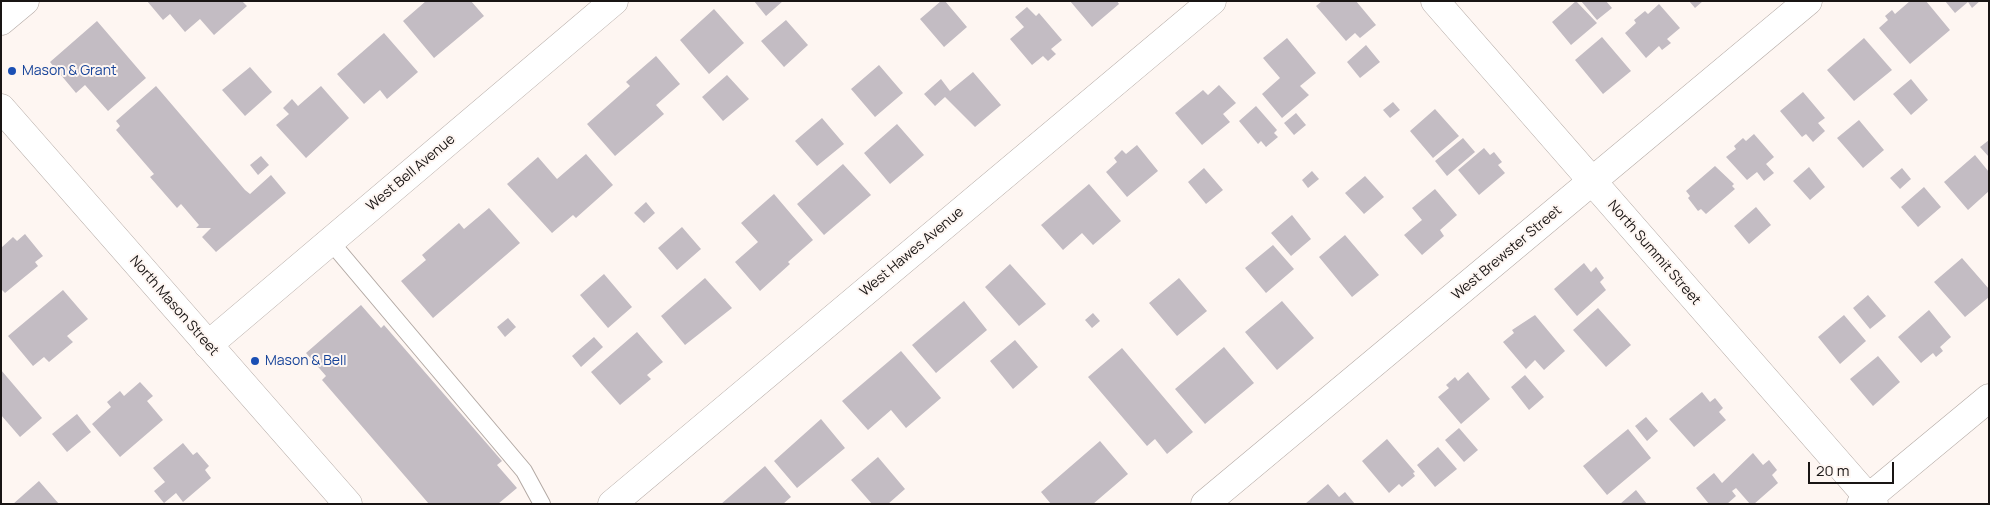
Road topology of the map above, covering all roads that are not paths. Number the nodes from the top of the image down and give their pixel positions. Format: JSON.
{"nodes":[{"id":1,"x":25,"y":1,"type":"edge"},
{"id":2,"x":614,"y":1,"type":"edge"},
{"id":3,"x":1212,"y":1,"type":"edge"},
{"id":4,"x":1435,"y":1,"type":"edge"},
{"id":5,"x":1808,"y":1,"type":"edge"},
{"id":6,"x":1,"y":21,"type":"edge"},
{"id":7,"x":1,"y":108,"type":"edge"},
{"id":8,"x":1592,"y":182,"type":"junction"},
{"id":9,"x":330,"y":241,"type":"junction"},
{"id":10,"x":208,"y":345,"type":"junction"},
{"id":11,"x":1989,"y":398,"type":"edge"},
{"id":12,"x":1868,"y":502,"type":"edge"},
{"id":13,"x":348,"y":504,"type":"edge"},
{"id":14,"x":542,"y":504,"type":"edge"},
{"id":15,"x":612,"y":504,"type":"edge"},
{"id":16,"x":1206,"y":504,"type":"edge"}],
"edges":[{"from":1,"to":6,"type":"street"},
{"from":2,"to":9,"type":"street","name":"West Bell Avenue"},
{"from":3,"to":15,"type":"street","name":"West Hawes Avenue"},
{"from":4,"to":8,"type":"street","name":"North Summit Street"},
{"from":5,"to":8,"type":"street","name":"West Brewster Street"},
{"from":7,"to":10,"type":"street","name":"North Mason Street"},
{"from":8,"to":12,"type":"street","name":"North Summit Street"},
{"from":8,"to":16,"type":"street","name":"West Brewster Street"},
{"from":9,"to":10,"type":"street","name":"West Bell Avenue"},
{"from":9,"to":14,"type":"lane"},
{"from":10,"to":13,"type":"street","name":"North Mason Street"},
{"from":11,"to":12,"type":"street"}]}
